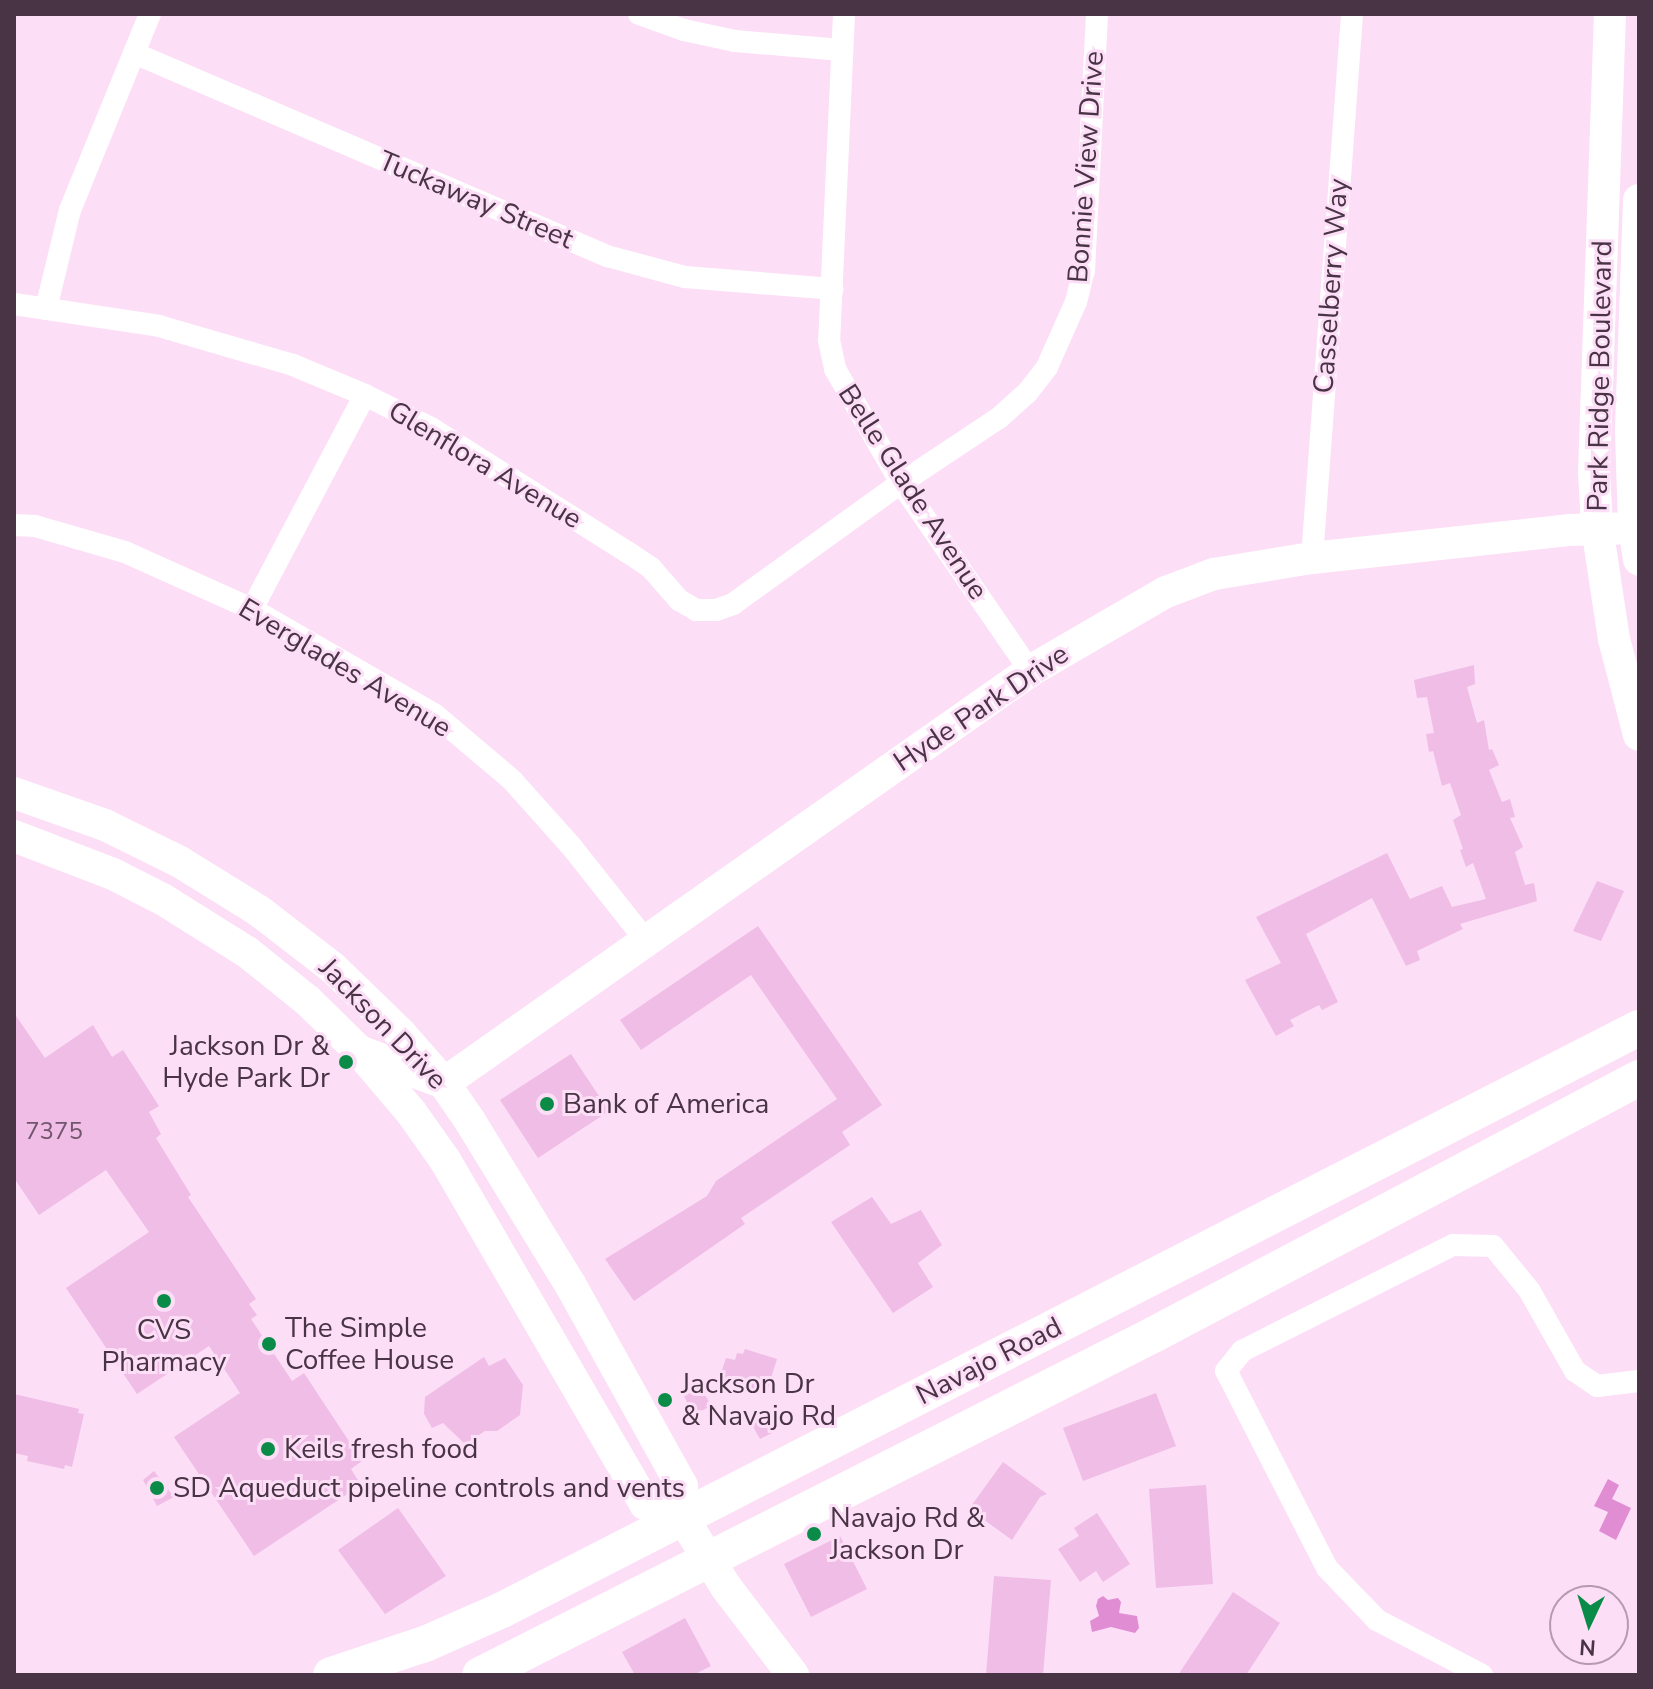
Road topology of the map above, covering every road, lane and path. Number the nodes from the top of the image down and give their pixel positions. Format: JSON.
{"nodes":[{"id":1,"x":150,"y":14,"type":"edge"},
{"id":2,"x":639,"y":14,"type":"edge"},
{"id":3,"x":844,"y":14,"type":"edge"},
{"id":4,"x":1097,"y":14,"type":"edge"},
{"id":5,"x":1352,"y":14,"type":"edge"},
{"id":6,"x":1610,"y":14,"type":"edge"},
{"id":7,"x":842,"y":50,"type":"junction"},
{"id":8,"x":134,"y":53,"type":"junction"},
{"id":9,"x":1639,"y":200,"type":"edge"},
{"id":10,"x":833,"y":289,"type":"junction"},
{"id":11,"x":14,"y":304,"type":"edge"},
{"id":12,"x":46,"y":309,"type":"junction"},
{"id":13,"x":365,"y":395,"type":"junction"},
{"id":14,"x":901,"y":483,"type":"junction"},
{"id":15,"x":14,"y":525,"type":"edge"},
{"id":16,"x":1597,"y":527,"type":"junction"},
{"id":17,"x":1634,"y":528,"type":"junction"},
{"id":18,"x":1312,"y":558,"type":"junction"},
{"id":19,"x":1639,"y":560,"type":"edge"},
{"id":20,"x":252,"y":609,"type":"junction"},
{"id":21,"x":1030,"y":671,"type":"junction"},
{"id":22,"x":1639,"y":735,"type":"edge"},
{"id":23,"x":14,"y":793,"type":"edge"},
{"id":24,"x":14,"y":836,"type":"edge"},
{"id":25,"x":647,"y":942,"type":"junction"},
{"id":26,"x":1639,"y":1028,"type":"edge"},
{"id":27,"x":359,"y":1051,"type":"junction"},
{"id":28,"x":1639,"y":1078,"type":"edge"},
{"id":29,"x":444,"y":1083,"type":"junction"},
{"id":30,"x":411,"y":1112,"type":"junction"},
{"id":31,"x":470,"y":1121,"type":"junction"},
{"id":32,"x":1639,"y":1381,"type":"edge"},
{"id":33,"x":682,"y":1517,"type":"junction"},
{"id":34,"x":709,"y":1560,"type":"junction"},
{"id":35,"x":331,"y":1675,"type":"edge"},
{"id":36,"x":480,"y":1675,"type":"edge"},
{"id":37,"x":793,"y":1675,"type":"edge"},
{"id":38,"x":1482,"y":1675,"type":"edge"}],
"edges":[{"from":1,"to":8,"type":"street"},
{"from":2,"to":7,"type":"street"},
{"from":3,"to":7,"type":"street","name":"Belle Glade Avenue"},
{"from":4,"to":14,"type":"street","name":"Bonnie View Drive"},
{"from":5,"to":18,"type":"street","name":"Casselberry Way"},
{"from":6,"to":16,"type":"main road","name":"Park Ridge Boulevard"},
{"from":7,"to":10,"type":"street","name":"Belle Glade Avenue"},
{"from":8,"to":10,"type":"street","name":"Tuckaway Street"},
{"from":8,"to":12,"type":"street"},
{"from":9,"to":17,"type":"main road","name":"Park Ridge Boulevard"},
{"from":10,"to":14,"type":"street","name":"Belle Glade Avenue"},
{"from":11,"to":12,"type":"street","name":"Glenflora Avenue"},
{"from":12,"to":13,"type":"street","name":"Glenflora Avenue"},
{"from":13,"to":14,"type":"street","name":"Glenflora Avenue"},
{"from":13,"to":20,"type":"street"},
{"from":14,"to":21,"type":"street","name":"Belle Glade Avenue"},
{"from":15,"to":20,"type":"street","name":"Everglades Avenue"},
{"from":16,"to":17,"type":"main road","name":"Hyde Park Drive"},
{"from":16,"to":18,"type":"main road","name":"Hyde Park Drive"},
{"from":16,"to":22,"type":"main road","name":"Park Ridge Boulevard"},
{"from":17,"to":19,"type":"main road","name":"Park Ridge Boulevard"},
{"from":18,"to":21,"type":"main road","name":"Hyde Park Drive"},
{"from":20,"to":25,"type":"street","name":"Everglades Avenue"},
{"from":21,"to":25,"type":"main road","name":"Hyde Park Drive"},
{"from":23,"to":29,"type":"main road","name":"Jackson Drive"},
{"from":24,"to":27,"type":"main road","name":"Jackson Drive"},
{"from":25,"to":29,"type":"main road","name":"Hyde Park Drive"},
{"from":26,"to":33,"type":"main road","name":"Navajo Road"},
{"from":27,"to":29,"type":"main road"},
{"from":27,"to":30,"type":"main road","name":"Jackson Drive"},
{"from":28,"to":34,"type":"main road","name":"Navajo Road"},
{"from":29,"to":31,"type":"main road","name":"Jackson Drive"},
{"from":30,"to":31,"type":"main road"},
{"from":30,"to":33,"type":"main road","name":"Jackson Drive"},
{"from":31,"to":33,"type":"main road","name":"Jackson Drive"},
{"from":32,"to":38,"type":"street"},
{"from":33,"to":34,"type":"main road","name":"Jackson Drive"},
{"from":33,"to":35,"type":"main road","name":"Navajo Road"},
{"from":34,"to":36,"type":"main road","name":"Navajo Road"},
{"from":34,"to":37,"type":"main road","name":"Jackson Drive"}]}
